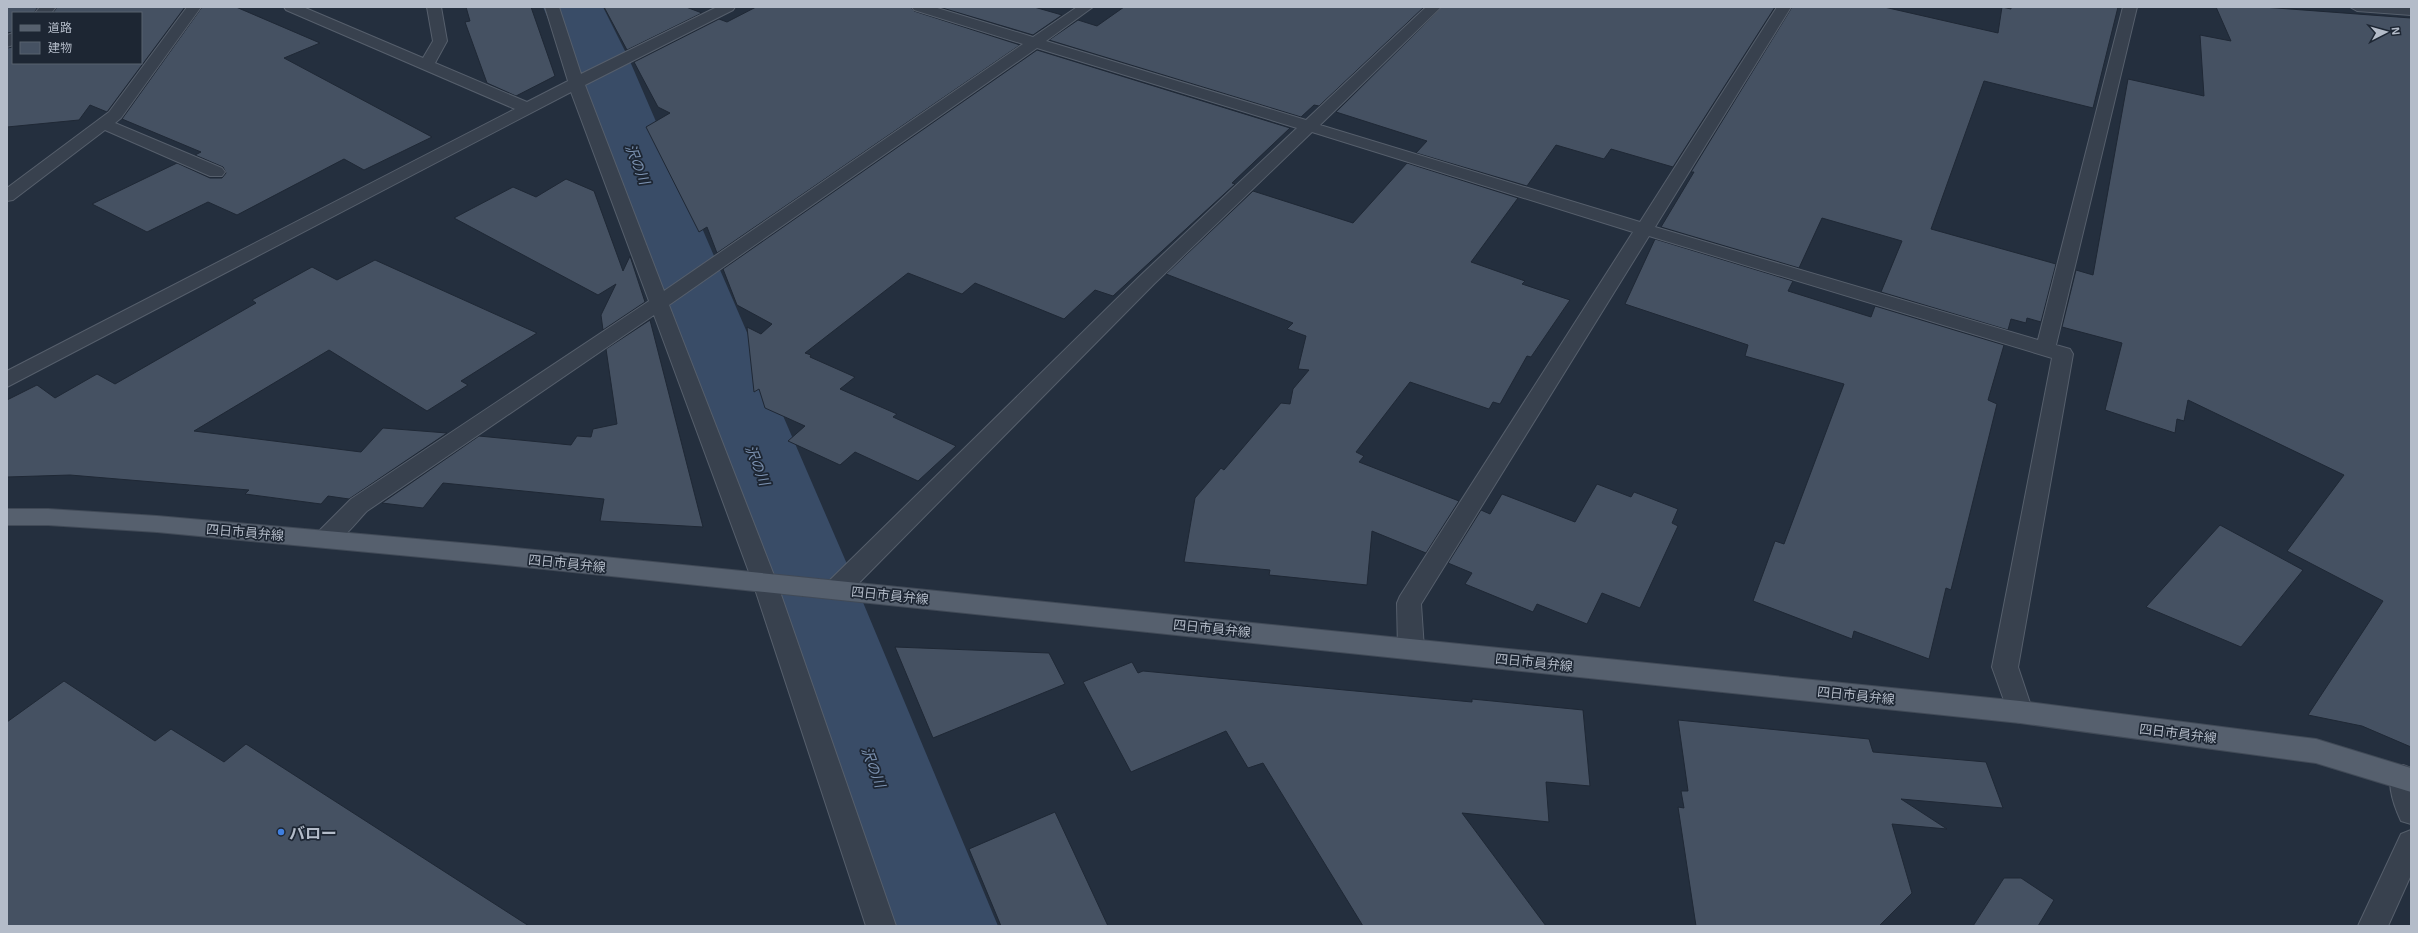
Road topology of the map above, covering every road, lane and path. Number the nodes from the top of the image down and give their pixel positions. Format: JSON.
{"nodes":[{"id":1,"x":194,"y":7,"type":"edge"},
{"id":2,"x":291,"y":7,"type":"edge"},
{"id":3,"x":434,"y":7,"type":"edge"},
{"id":4,"x":552,"y":7,"type":"edge"},
{"id":5,"x":728,"y":7,"type":"edge"},
{"id":6,"x":919,"y":7,"type":"edge"},
{"id":7,"x":1086,"y":7,"type":"edge"},
{"id":8,"x":1434,"y":7,"type":"edge"},
{"id":9,"x":1784,"y":7,"type":"edge"},
{"id":10,"x":2130,"y":7,"type":"edge"},
{"id":11,"x":2356,"y":7,"type":"edge"},
{"id":12,"x":2411,"y":11,"type":"edge"},
{"id":13,"x":1035,"y":42,"type":"junction"},
{"id":14,"x":426,"y":65,"type":"junction"},
{"id":15,"x":578,"y":82,"type":"junction"},
{"id":16,"x":529,"y":109,"type":"junction"},
{"id":17,"x":104,"y":124,"type":"junction"},
{"id":18,"x":1307,"y":127,"type":"junction"},
{"id":19,"x":216,"y":172,"type":"dead end"},
{"id":20,"x":7,"y":196,"type":"edge"},
{"id":21,"x":1644,"y":229,"type":"junction"},
{"id":22,"x":663,"y":299,"type":"junction"},
{"id":23,"x":2045,"y":350,"type":"junction"},
{"id":24,"x":7,"y":380,"type":"edge"},
{"id":25,"x":7,"y":517,"type":"edge"},
{"id":26,"x":325,"y":539,"type":"junction"},
{"id":27,"x":769,"y":583,"type":"junction"},
{"id":28,"x":836,"y":589,"type":"junction"},
{"id":29,"x":1411,"y":649,"type":"junction"},
{"id":30,"x":2020,"y":712,"type":"junction"},
{"id":31,"x":2407,"y":778,"type":"edge"},
{"id":32,"x":2411,"y":812,"type":"edge"},
{"id":33,"x":2411,"y":843,"type":"edge"},
{"id":34,"x":881,"y":926,"type":"edge"},
{"id":35,"x":2373,"y":926,"type":"edge"}],
"edges":[{"from":1,"to":17,"type":"street"},
{"from":2,"to":14,"type":"street"},
{"from":3,"to":14,"type":"street"},
{"from":4,"to":15,"type":"street"},
{"from":5,"to":15,"type":"street"},
{"from":6,"to":13,"type":"street"},
{"from":7,"to":13,"type":"street"},
{"from":8,"to":18,"type":"street"},
{"from":9,"to":21,"type":"street"},
{"from":10,"to":23,"type":"street"},
{"from":11,"to":12,"type":"street"},
{"from":13,"to":18,"type":"street"},
{"from":13,"to":22,"type":"street"},
{"from":14,"to":16,"type":"street"},
{"from":15,"to":16,"type":"street"},
{"from":15,"to":22,"type":"street"},
{"from":16,"to":24,"type":"street"},
{"from":17,"to":19,"type":"street"},
{"from":17,"to":20,"type":"street"},
{"from":18,"to":21,"type":"street"},
{"from":18,"to":28,"type":"street"},
{"from":21,"to":23,"type":"street"},
{"from":21,"to":29,"type":"street"},
{"from":22,"to":26,"type":"street"},
{"from":22,"to":27,"type":"street"},
{"from":23,"to":30,"type":"street"},
{"from":25,"to":26,"type":"main road","name":"四日市員弁線"},
{"from":26,"to":27,"type":"main road","name":"四日市員弁線"},
{"from":27,"to":28,"type":"main road","name":"四日市員弁線"},
{"from":27,"to":34,"type":"street"},
{"from":28,"to":29,"type":"main road","name":"四日市員弁線"},
{"from":29,"to":30,"type":"main road","name":"四日市員弁線"},
{"from":30,"to":31,"type":"main road","name":"四日市員弁線"},
{"from":31,"to":32,"type":"street"},
{"from":33,"to":35,"type":"street"}]}
